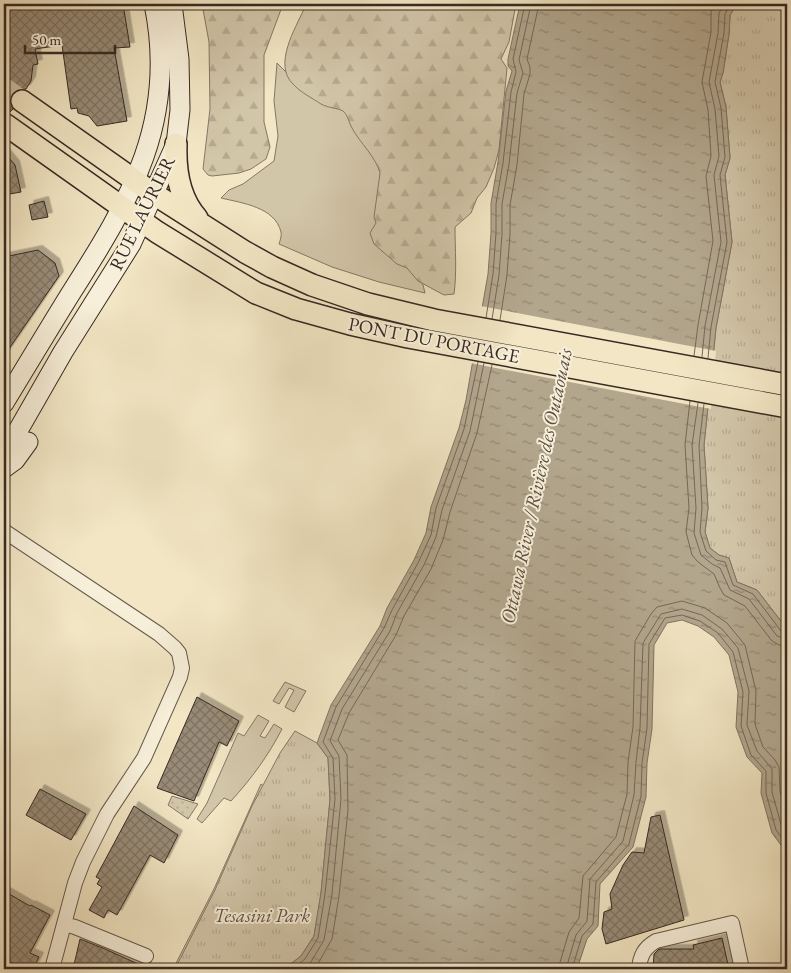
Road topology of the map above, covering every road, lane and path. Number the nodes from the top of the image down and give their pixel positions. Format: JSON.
{"nodes":[{"id":1,"x":154,"y":4,"type":"edge"},
{"id":2,"x":172,"y":4,"type":"edge"},
{"id":3,"x":22,"y":101,"type":"tunnel mouth"},
{"id":4,"x":6,"y":125,"type":"dead end"},
{"id":5,"x":176,"y":144,"type":"junction"},
{"id":6,"x":134,"y":181,"type":"junction"},
{"id":7,"x":154,"y":194,"type":"junction"},
{"id":8,"x":122,"y":207,"type":"junction"},
{"id":9,"x":186,"y":209,"type":"junction"},
{"id":10,"x":156,"y":231,"type":"junction"},
{"id":11,"x":787,"y":386,"type":"edge"},
{"id":12,"x":733,"y":387,"type":"junction"},
{"id":13,"x":4,"y":403,"type":"edge"},
{"id":14,"x":787,"y":407,"type":"edge"},
{"id":15,"x":28,"y":442,"type":"dead end"},
{"id":16,"x":4,"y":455,"type":"edge"},
{"id":17,"x":4,"y":468,"type":"edge"},
{"id":18,"x":4,"y":531,"type":"edge"},
{"id":19,"x":64,"y":924,"type":"junction"},
{"id":20,"x":146,"y":956,"type":"dead end"},
{"id":21,"x":52,"y":969,"type":"edge"},
{"id":22,"x":638,"y":969,"type":"edge"},
{"id":23,"x":742,"y":969,"type":"edge"}],
"edges":[{"from":1,"to":6,"type":"main road","name":"RUE LAURIER"},
{"from":2,"to":5,"type":"main road","name":"RUE LAURIER"},
{"from":3,"to":6,"type":"main road","name":"PONT DU PORTAGE"},
{"from":4,"to":8,"type":"main road","name":"PONT DU PORTAGE"},
{"from":5,"to":7,"type":"main road","name":"RUE LAURIER"},
{"from":5,"to":9,"type":"main road"},
{"from":6,"to":7,"type":"main road","name":"PONT DU PORTAGE"},
{"from":6,"to":8,"type":"main road","name":"RUE LAURIER"},
{"from":7,"to":9,"type":"main road","name":"PONT DU PORTAGE"},
{"from":7,"to":10,"type":"main road","name":"RUE LAURIER"},
{"from":8,"to":10,"type":"main road","name":"PONT DU PORTAGE"},
{"from":8,"to":13,"type":"main road","name":"RUE LAURIER"},
{"from":9,"to":12,"type":"main road","name":"PONT DU PORTAGE"},
{"from":10,"to":12,"type":"main road","name":"PONT DU PORTAGE"},
{"from":10,"to":16,"type":"main road","name":"RUE LAURIER"},
{"from":11,"to":12,"type":"main road"},
{"from":12,"to":14,"type":"main road"},
{"from":15,"to":17,"type":"main road"},
{"from":18,"to":19,"type":"street"},
{"from":19,"to":20,"type":"street"},
{"from":19,"to":21,"type":"street"},
{"from":22,"to":23,"type":"street"}]}
